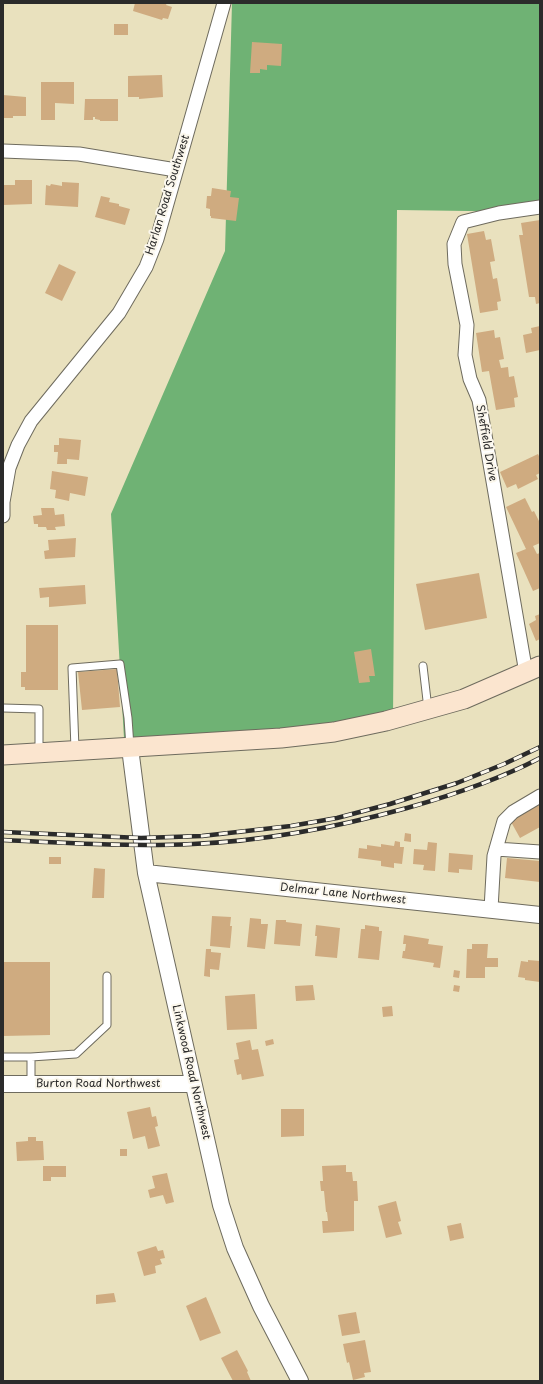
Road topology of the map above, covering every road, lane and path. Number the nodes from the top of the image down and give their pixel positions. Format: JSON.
{"nodes":[{"id":1,"x":224,"y":3,"type":"edge"},
{"id":2,"x":3,"y":151,"type":"edge"},
{"id":3,"x":176,"y":170,"type":"junction"},
{"id":4,"x":540,"y":206,"type":"edge"},
{"id":5,"x":3,"y":516,"type":"edge"},
{"id":6,"x":423,"y":666,"type":"dead end"},
{"id":7,"x":533,"y":670,"type":"edge"},
{"id":8,"x":3,"y":708,"type":"edge"},
{"id":9,"x":428,"y":709,"type":"junction"},
{"id":10,"x":130,"y":748,"type":"junction"},
{"id":11,"x":75,"y":751,"type":"junction"},
{"id":12,"x":39,"y":753,"type":"junction"},
{"id":13,"x":3,"y":755,"type":"edge"},
{"id":14,"x":540,"y":796,"type":"edge"},
{"id":15,"x":496,"y":849,"type":"junction"},
{"id":16,"x":540,"y":852,"type":"edge"},
{"id":17,"x":146,"y":873,"type":"junction"},
{"id":18,"x":490,"y":909,"type":"junction"},
{"id":19,"x":540,"y":914,"type":"edge"},
{"id":20,"x":107,"y":976,"type":"dead end"},
{"id":21,"x":32,"y":1056,"type":"junction"},
{"id":22,"x":3,"y":1057,"type":"edge"},
{"id":23,"x":3,"y":1084,"type":"edge"},
{"id":24,"x":31,"y":1084,"type":"junction"},
{"id":25,"x":193,"y":1084,"type":"junction"},
{"id":26,"x":300,"y":1381,"type":"edge"}],
"edges":[{"from":1,"to":3,"type":"street","name":"Harlan Road Southwest"},
{"from":2,"to":3,"type":"street"},
{"from":3,"to":5,"type":"street","name":"Harlan Road Southwest"},
{"from":4,"to":7,"type":"street","name":"Sheffield Drive"},
{"from":6,"to":9,"type":"lane"},
{"from":7,"to":9,"type":"main road"},
{"from":8,"to":12,"type":"lane"},
{"from":9,"to":10,"type":"main road"},
{"from":10,"to":11,"type":"main road"},
{"from":10,"to":11,"type":"lane"},
{"from":10,"to":17,"type":"street","name":"Linkwood Road Northwest"},
{"from":11,"to":12,"type":"main road"},
{"from":12,"to":13,"type":"main road"},
{"from":14,"to":15,"type":"street"},
{"from":15,"to":16,"type":"street"},
{"from":15,"to":18,"type":"street"},
{"from":17,"to":18,"type":"street","name":"Delmar Lane Northwest"},
{"from":17,"to":25,"type":"street","name":"Linkwood Road Northwest"},
{"from":18,"to":19,"type":"street","name":"Delmar Lane Northwest"},
{"from":20,"to":21,"type":"lane"},
{"from":21,"to":22,"type":"lane"},
{"from":21,"to":24,"type":"lane"},
{"from":23,"to":24,"type":"street","name":"Burton Road Northwest"},
{"from":24,"to":25,"type":"street","name":"Burton Road Northwest"},
{"from":25,"to":26,"type":"street","name":"Linkwood Road Northwest"}]}
